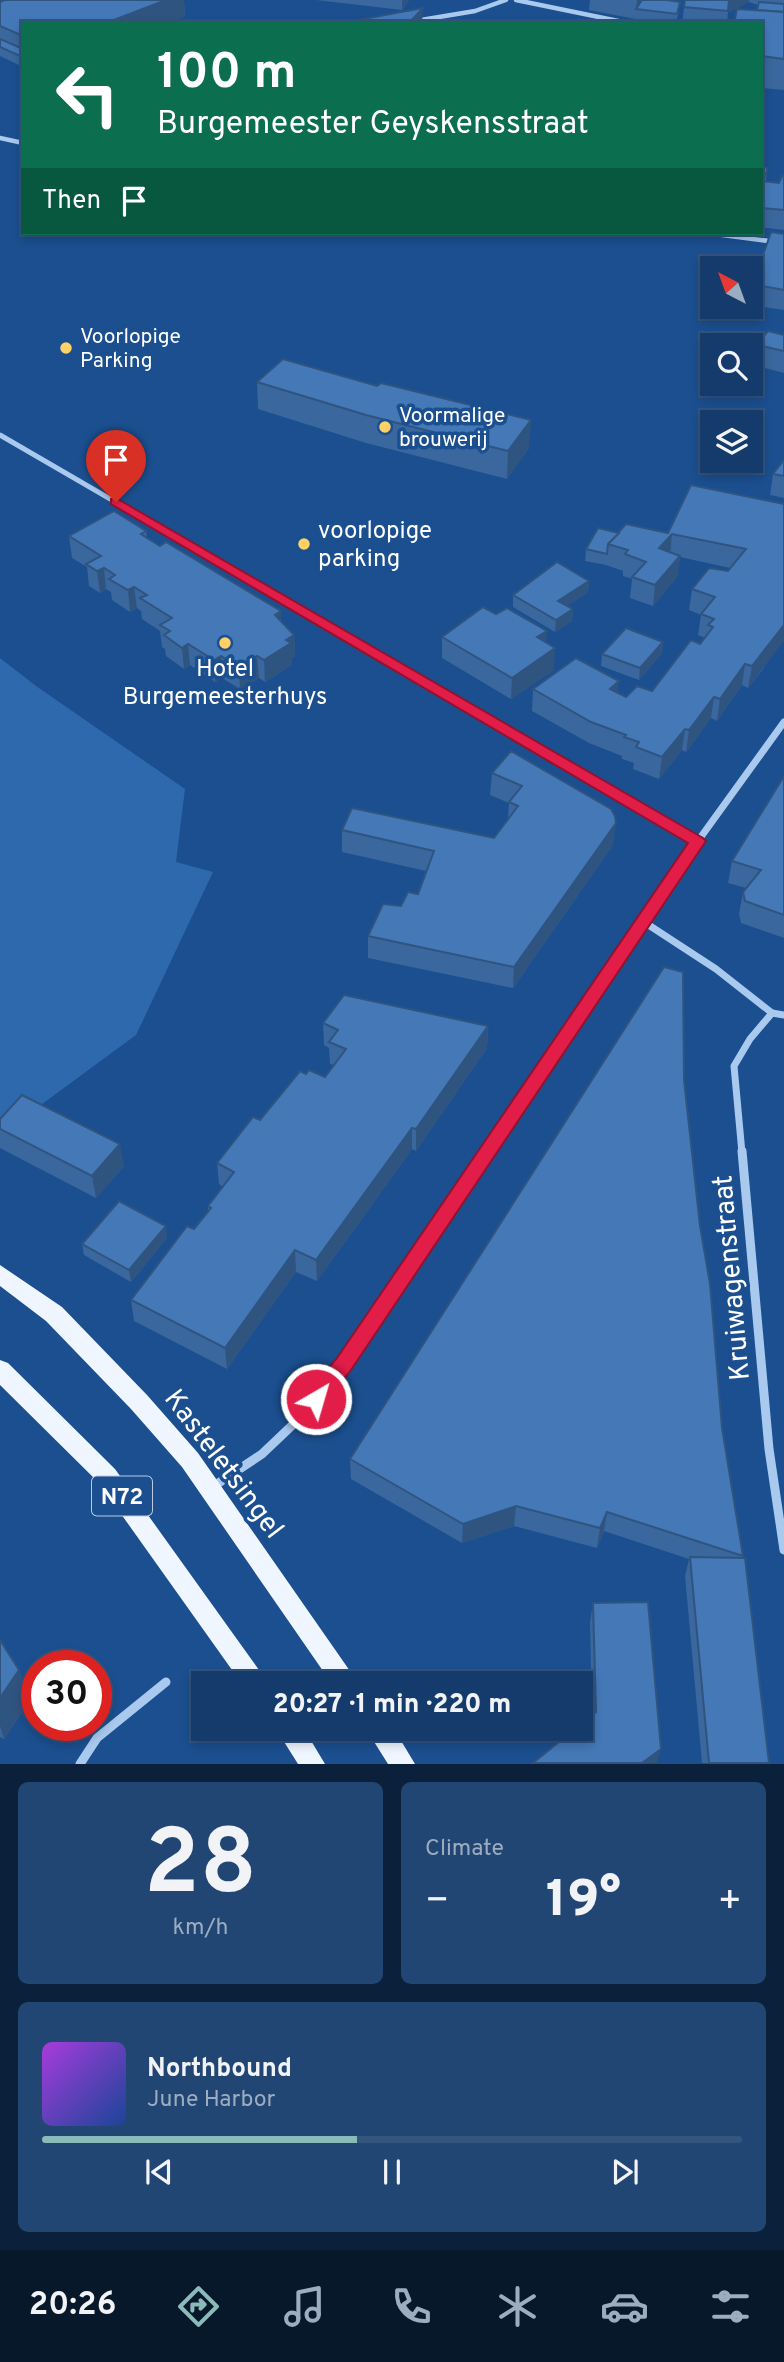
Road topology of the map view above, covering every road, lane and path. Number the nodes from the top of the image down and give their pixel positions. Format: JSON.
{"nodes":[{"id":1,"x":506,"y":0,"type":"edge"},
{"id":2,"x":516,"y":0,"type":"edge"},
{"id":3,"x":416,"y":21,"type":"edge"},
{"id":4,"x":618,"y":21,"type":"edge"},
{"id":5,"x":0,"y":138,"type":"edge"},
{"id":6,"x":21,"y":143,"type":"edge"},
{"id":7,"x":722,"y":235,"type":"edge"},
{"id":8,"x":784,"y":243,"type":"edge"},
{"id":9,"x":0,"y":435,"type":"edge"},
{"id":10,"x":784,"y":722,"type":"edge"},
{"id":11,"x":698,"y":841,"type":"junction"},
{"id":12,"x":644,"y":922,"type":"junction"},
{"id":13,"x":772,"y":1013,"type":"junction"},
{"id":14,"x":784,"y":1015,"type":"edge"},
{"id":15,"x":0,"y":1274,"type":"edge"},
{"id":16,"x":0,"y":1370,"type":"edge"},
{"id":17,"x":210,"y":1489,"type":"junction"},
{"id":18,"x":784,"y":1550,"type":"edge"},
{"id":19,"x":248,"y":1671,"type":"edge"},
{"id":20,"x":338,"y":1671,"type":"edge"},
{"id":21,"x":166,"y":1682,"type":"dead end"},
{"id":22,"x":297,"y":1741,"type":"edge"},
{"id":23,"x":387,"y":1741,"type":"edge"},
{"id":24,"x":80,"y":1763,"type":"edge"},
{"id":25,"x":313,"y":1763,"type":"edge"},
{"id":26,"x":403,"y":1763,"type":"edge"}],
"edges":[{"from":1,"to":3,"type":"street"},
{"from":2,"to":4,"type":"street"},
{"from":5,"to":6,"type":"street"},
{"from":7,"to":8,"type":"street"},
{"from":9,"to":11,"type":"street"},
{"from":10,"to":11,"type":"street"},
{"from":11,"to":12,"type":"street"},
{"from":12,"to":13,"type":"street"},
{"from":12,"to":17,"type":"street"},
{"from":13,"to":14,"type":"street"},
{"from":13,"to":18,"type":"street","name":"Kruiwagenstraat"},
{"from":15,"to":17,"type":"main road","name":"Kasteletsingel"},
{"from":16,"to":19,"type":"main road","number":"N72"},
{"from":17,"to":20,"type":"main road","name":"Kasteletsingel"},
{"from":21,"to":24,"type":"street"},
{"from":22,"to":25,"type":"main road"},
{"from":23,"to":26,"type":"main road"}]}
